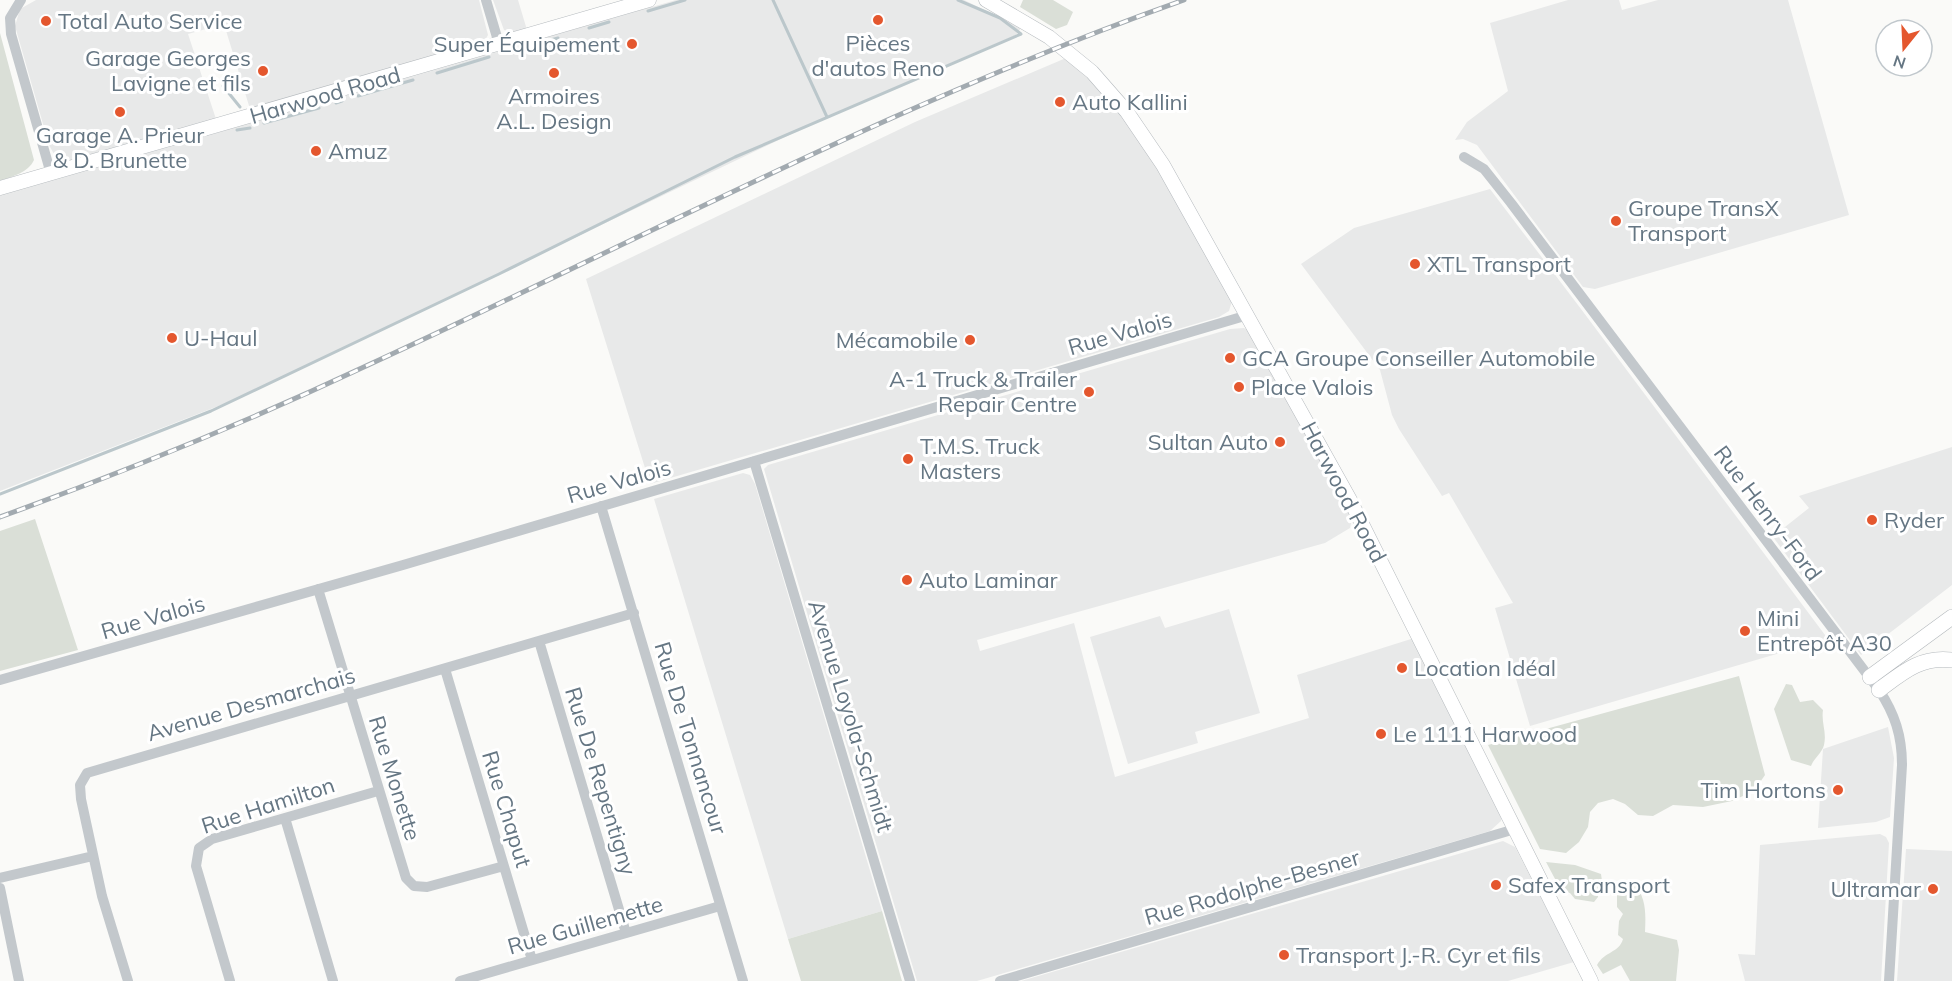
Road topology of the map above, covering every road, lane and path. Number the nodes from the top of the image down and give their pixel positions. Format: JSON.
{"nodes":[{"id":1,"x":21,"y":0,"type":"edge"},
{"id":2,"x":486,"y":0,"type":"edge"},
{"id":3,"x":649,"y":0,"type":"edge"},
{"id":4,"x":986,"y":0,"type":"edge"},
{"id":5,"x":498,"y":44,"type":"junction"},
{"id":6,"x":1464,"y":157,"type":"dead end"},
{"id":7,"x":51,"y":174,"type":"junction"},
{"id":8,"x":0,"y":188,"type":"edge"},
{"id":9,"x":1248,"y":315,"type":"junction"},
{"id":10,"x":754,"y":461,"type":"junction"},
{"id":11,"x":601,"y":506,"type":"junction"},
{"id":12,"x":318,"y":589,"type":"junction"},
{"id":13,"x":633,"y":613,"type":"junction"},
{"id":14,"x":1952,"y":617,"type":"edge"},
{"id":15,"x":539,"y":640,"type":"junction"},
{"id":16,"x":1952,"y":660,"type":"edge"},
{"id":17,"x":445,"y":669,"type":"junction"},
{"id":18,"x":0,"y":680,"type":"edge"},
{"id":19,"x":1874,"y":684,"type":"junction"},
{"id":20,"x":350,"y":695,"type":"junction"},
{"id":21,"x":378,"y":790,"type":"junction"},
{"id":22,"x":285,"y":818,"type":"junction"},
{"id":23,"x":1515,"y":829,"type":"junction"},
{"id":24,"x":93,"y":856,"type":"junction"},
{"id":25,"x":504,"y":866,"type":"junction"},
{"id":26,"x":0,"y":878,"type":"edge"},
{"id":27,"x":0,"y":888,"type":"edge"},
{"id":28,"x":720,"y":906,"type":"junction"},
{"id":29,"x":626,"y":933,"type":"junction"},
{"id":30,"x":532,"y":960,"type":"junction"},
{"id":31,"x":19,"y":981,"type":"edge"},
{"id":32,"x":128,"y":981,"type":"edge"},
{"id":33,"x":231,"y":981,"type":"edge"},
{"id":34,"x":333,"y":981,"type":"edge"},
{"id":35,"x":460,"y":981,"type":"edge"},
{"id":36,"x":743,"y":981,"type":"edge"},
{"id":37,"x":910,"y":981,"type":"edge"},
{"id":38,"x":999,"y":981,"type":"edge"},
{"id":39,"x":1591,"y":981,"type":"edge"},
{"id":40,"x":1889,"y":981,"type":"edge"}],
"edges":[{"from":1,"to":7,"type":"street"},
{"from":2,"to":5,"type":"street"},
{"from":3,"to":5,"type":"main road","name":"Harwood Road"},
{"from":4,"to":9,"type":"main road","name":"Harwood Road"},
{"from":5,"to":7,"type":"main road","name":"Harwood Road"},
{"from":6,"to":19,"type":"street","name":"Rue Henry-Ford"},
{"from":7,"to":8,"type":"main road","name":"Harwood Road"},
{"from":9,"to":10,"type":"street","name":"Rue Valois"},
{"from":9,"to":23,"type":"main road","name":"Harwood Road"},
{"from":10,"to":11,"type":"street","name":"Rue Valois"},
{"from":10,"to":37,"type":"street","name":"Avenue Loyola-Schmidt"},
{"from":11,"to":12,"type":"street","name":"Rue Valois"},
{"from":11,"to":13,"type":"street","name":"Rue De Tonnancour"},
{"from":12,"to":18,"type":"street","name":"Rue Valois"},
{"from":12,"to":20,"type":"street","name":"Rue Monette"},
{"from":13,"to":15,"type":"street","name":"Avenue Desmarchais"},
{"from":13,"to":28,"type":"street","name":"Rue De Tonnancour"},
{"from":14,"to":19,"type":"highway"},
{"from":15,"to":17,"type":"street","name":"Avenue Desmarchais"},
{"from":15,"to":29,"type":"street","name":"Rue De Repentigny"},
{"from":16,"to":19,"type":"highway"},
{"from":17,"to":20,"type":"street","name":"Avenue Desmarchais"},
{"from":17,"to":25,"type":"street","name":"Rue Chaput"},
{"from":19,"to":40,"type":"street","name":"Rue Henry-Ford"},
{"from":20,"to":21,"type":"street","name":"Rue Monette"},
{"from":20,"to":24,"type":"street","name":"Avenue Desmarchais"},
{"from":21,"to":22,"type":"street","name":"Rue Hamilton"},
{"from":21,"to":25,"type":"street","name":"Rue Monette"},
{"from":22,"to":33,"type":"street","name":"Rue Hamilton"},
{"from":22,"to":34,"type":"street"},
{"from":23,"to":38,"type":"street","name":"Rue Rodolphe-Besner"},
{"from":23,"to":39,"type":"main road","name":"Harwood Road"},
{"from":24,"to":26,"type":"street"},
{"from":24,"to":32,"type":"street","name":"Avenue Desmarchais"},
{"from":25,"to":30,"type":"street","name":"Rue Chaput"},
{"from":27,"to":31,"type":"street"},
{"from":28,"to":29,"type":"street","name":"Rue Guillemette"},
{"from":28,"to":36,"type":"street","name":"Rue De Tonnancour"},
{"from":29,"to":30,"type":"street","name":"Rue Guillemette"},
{"from":30,"to":35,"type":"street","name":"Rue Guillemette"}]}
